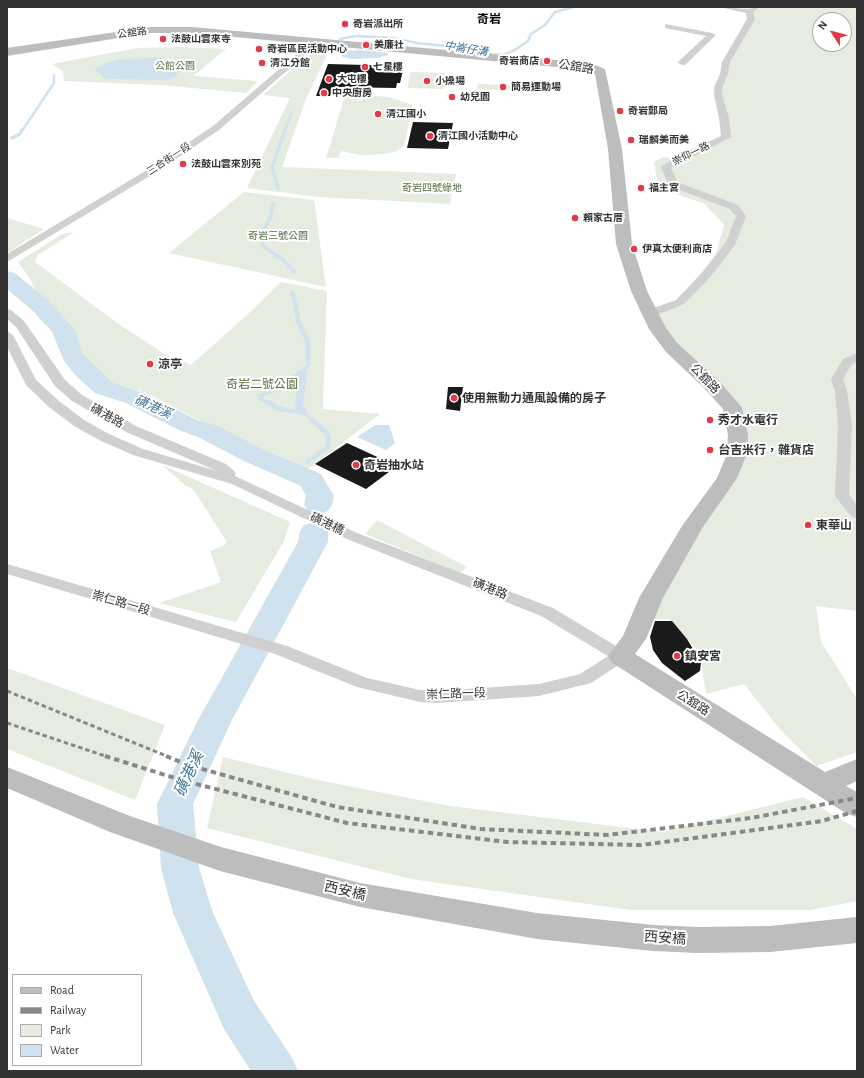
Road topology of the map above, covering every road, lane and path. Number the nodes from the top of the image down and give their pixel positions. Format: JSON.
{"nodes":[{"id":1,"x":723,"y":7,"type":"edge"},
{"id":2,"x":752,"y":9,"type":"edge"},
{"id":3,"x":668,"y":26,"type":"dead end"},
{"id":4,"x":316,"y":42,"type":"junction"},
{"id":5,"x":7,"y":52,"type":"edge"},
{"id":6,"x":682,"y":63,"type":"dead end"},
{"id":7,"x":8,"y":259,"type":"edge"},
{"id":8,"x":7,"y":313,"type":"edge"},
{"id":9,"x":649,"y":314,"type":"junction"},
{"id":10,"x":7,"y":335,"type":"edge"},
{"id":11,"x":857,"y":357,"type":"edge"},
{"id":12,"x":237,"y":481,"type":"junction"},
{"id":13,"x":302,"y":512,"type":"joint"},
{"id":14,"x":857,"y":514,"type":"edge"},
{"id":15,"x":352,"y":536,"type":"joint"},
{"id":16,"x":7,"y":569,"type":"edge"},
{"id":17,"x":620,"y":656,"type":"junction"},
{"id":18,"x":857,"y":769,"type":"edge"},
{"id":19,"x":7,"y":777,"type":"edge"},
{"id":20,"x":824,"y":784,"type":"junction"},
{"id":21,"x":857,"y":806,"type":"edge"},
{"id":22,"x":857,"y":930,"type":"edge"}],
"edges":[{"from":1,"to":2,"type":"street"},
{"from":2,"to":9,"type":"street","name":"崇仰一路"},
{"from":3,"to":6,"type":"street"},
{"from":4,"to":5,"type":"street","name":"公舘路"},
{"from":4,"to":7,"type":"street","name":"三合街一段"},
{"from":4,"to":9,"type":"street","name":"公舘路"},
{"from":8,"to":12,"type":"street","name":"磺港路"},
{"from":9,"to":17,"type":"street","name":"公舘路"},
{"from":10,"to":12,"type":"street","name":"磺港路"},
{"from":11,"to":14,"type":"street"},
{"from":12,"to":13,"type":"street","name":"磺港路"},
{"from":13,"to":15,"type":"street","name":"磺港橋"},
{"from":15,"to":17,"type":"street","name":"磺港路"},
{"from":16,"to":17,"type":"street","name":"崇仁路一段"},
{"from":17,"to":20,"type":"street","name":"公舘路"},
{"from":18,"to":20,"type":"street"},
{"from":19,"to":22,"type":"street","name":"西安橋"},
{"from":20,"to":21,"type":"street","name":"公舘路"}]}
